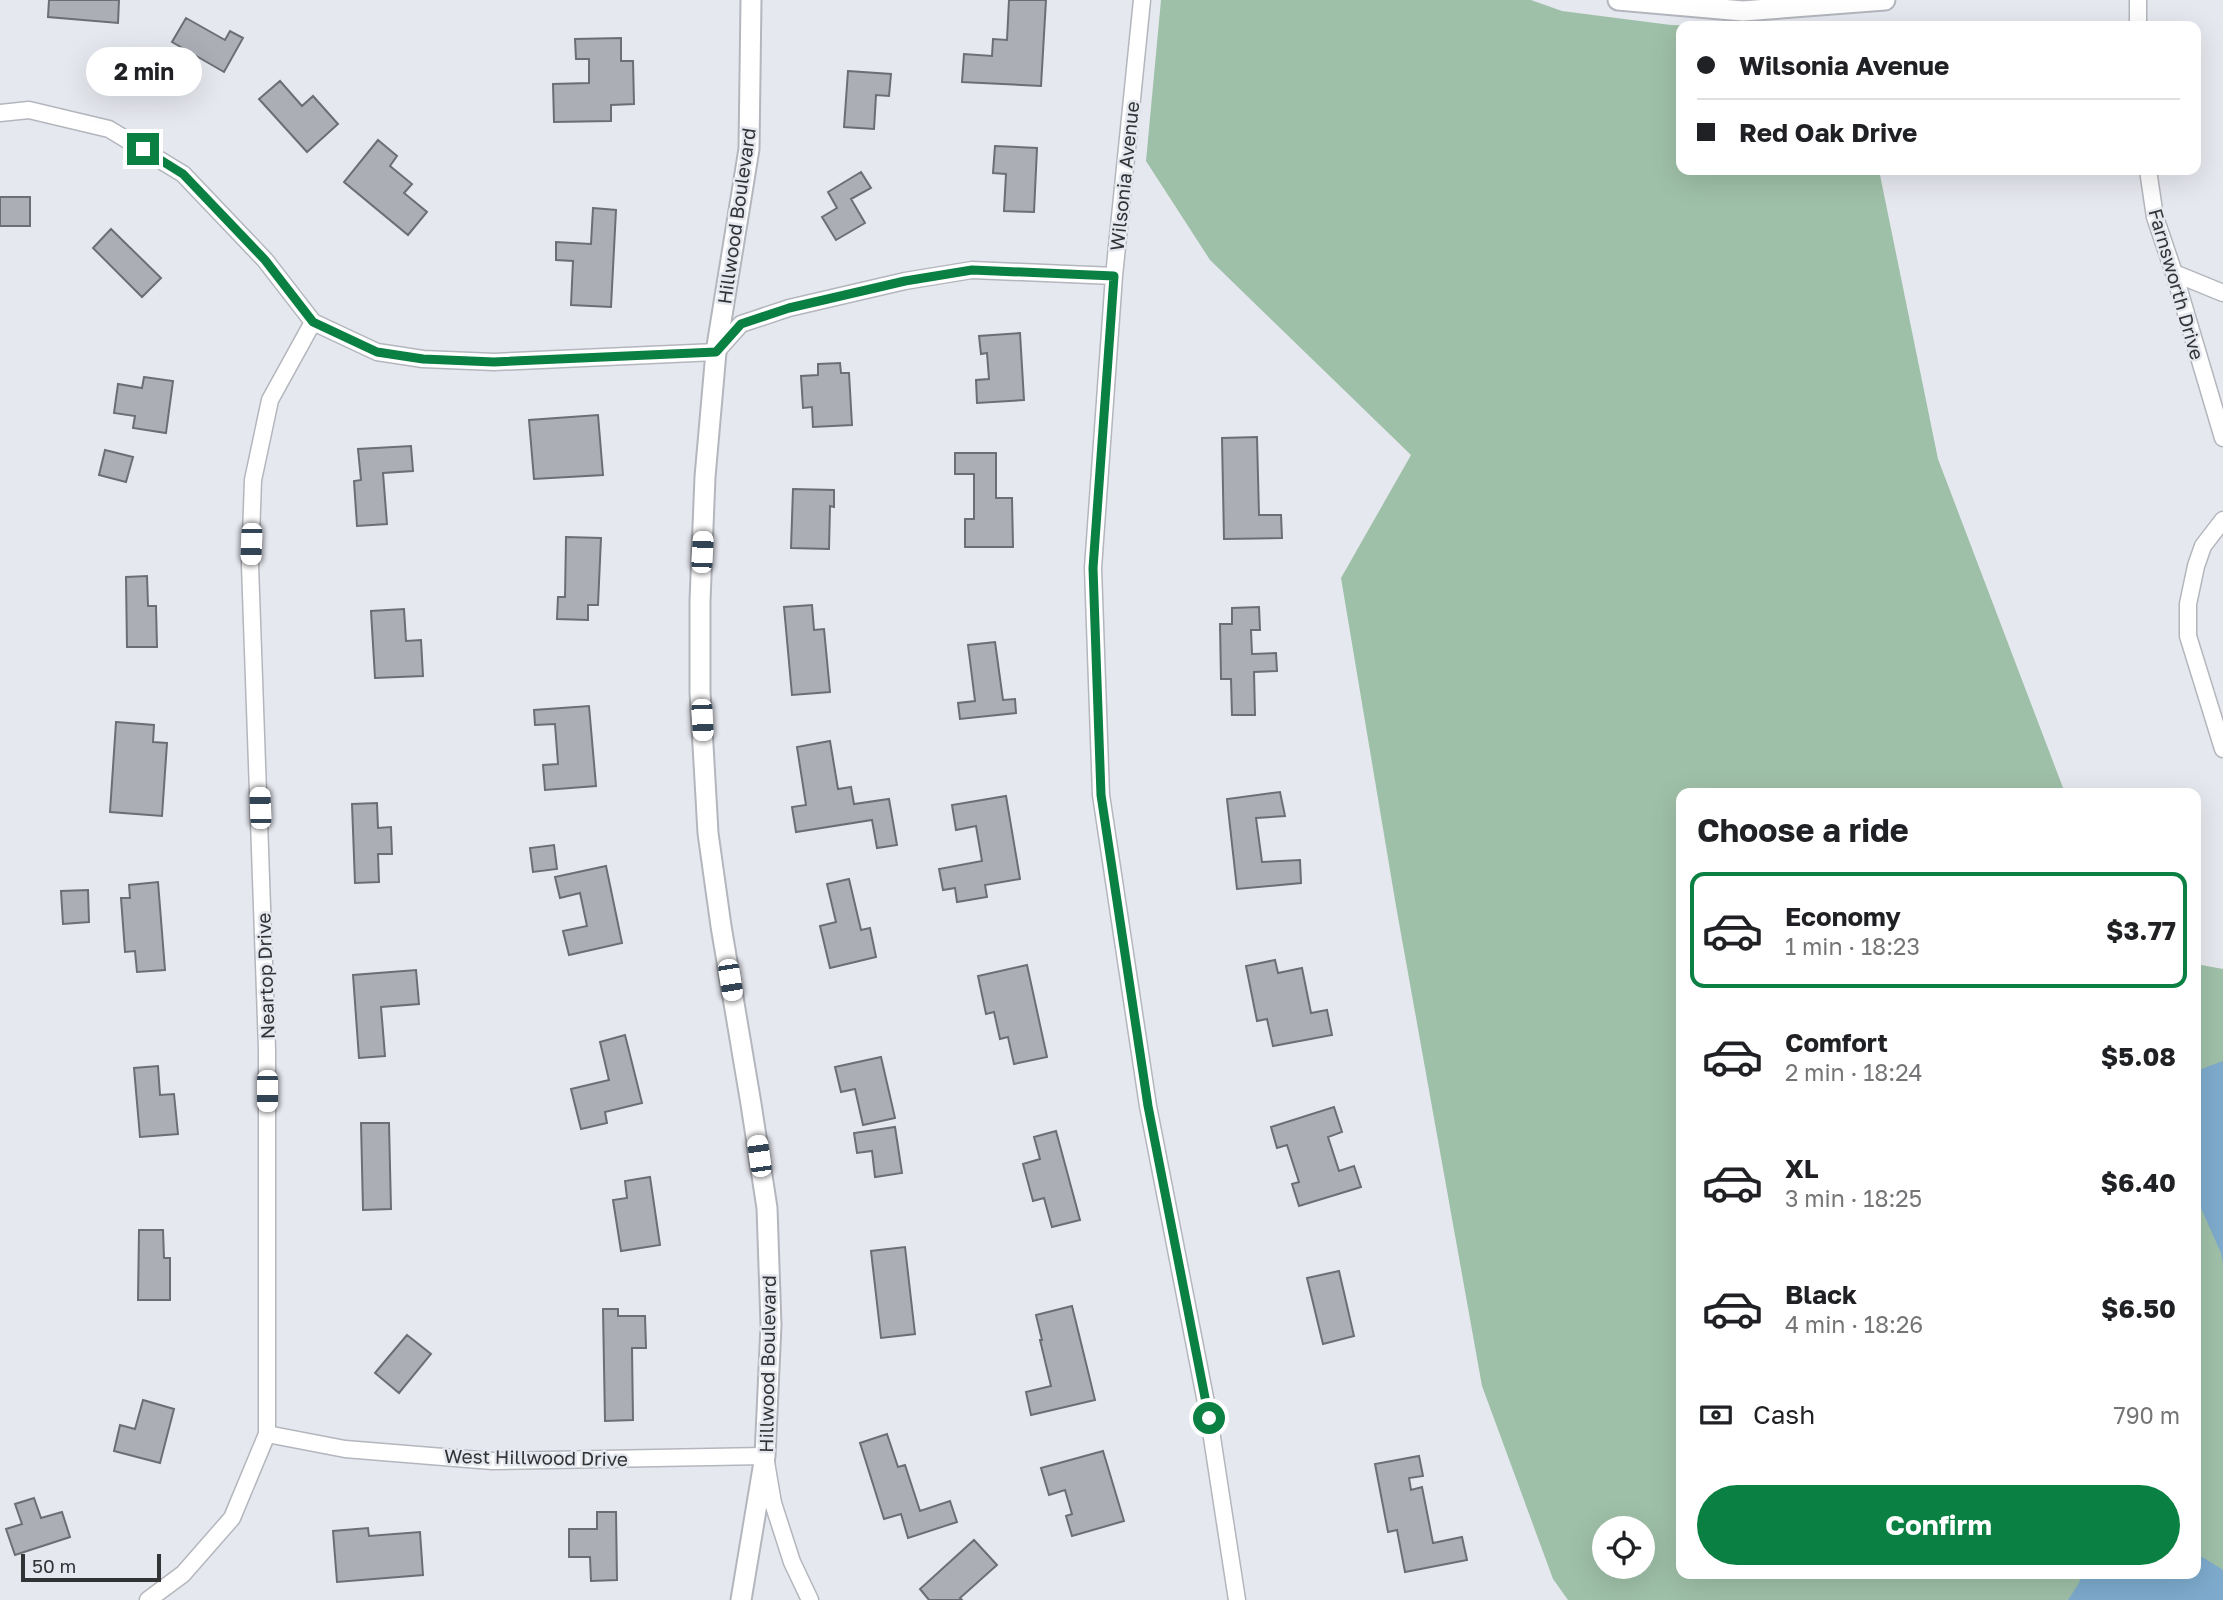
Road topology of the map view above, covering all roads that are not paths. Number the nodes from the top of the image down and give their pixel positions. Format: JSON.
{"nodes":[{"id":1,"x":751,"y":0,"type":"edge"},
{"id":2,"x":1142,"y":0,"type":"edge"},
{"id":3,"x":1618,"y":0,"type":"edge"},
{"id":4,"x":1885,"y":0,"type":"edge"},
{"id":5,"x":2138,"y":0,"type":"edge"},
{"id":6,"x":2138,"y":21,"type":"edge"},
{"id":7,"x":0,"y":113,"type":"edge"},
{"id":8,"x":2149,"y":175,"type":"edge"},
{"id":9,"x":2174,"y":273,"type":"junction"},
{"id":10,"x":1114,"y":276,"type":"junction"},
{"id":11,"x":2223,"y":293,"type":"edge"},
{"id":12,"x":313,"y":322,"type":"junction"},
{"id":13,"x":716,"y":352,"type":"junction"},
{"id":14,"x":2223,"y":438,"type":"edge"},
{"id":15,"x":2223,"y":520,"type":"edge"},
{"id":16,"x":2223,"y":749,"type":"edge"},
{"id":17,"x":267,"y":1434,"type":"junction"},
{"id":18,"x":765,"y":1456,"type":"junction"},
{"id":19,"x":148,"y":1600,"type":"edge"},
{"id":20,"x":741,"y":1600,"type":"edge"},
{"id":21,"x":810,"y":1600,"type":"edge"},
{"id":22,"x":1237,"y":1600,"type":"edge"}],
"edges":[{"from":1,"to":13,"type":"street","name":"Hillwood Boulevard"},
{"from":2,"to":10,"type":"street","name":"Wilsonia Avenue"},
{"from":3,"to":4,"type":"street"},
{"from":5,"to":6,"type":"street"},
{"from":7,"to":12,"type":"street"},
{"from":8,"to":9,"type":"street","name":"Farnsworth Drive"},
{"from":9,"to":11,"type":"street"},
{"from":9,"to":14,"type":"street","name":"Farnsworth Drive"},
{"from":10,"to":13,"type":"street"},
{"from":10,"to":22,"type":"street","name":"Wilsonia Avenue"},
{"from":12,"to":13,"type":"street"},
{"from":12,"to":17,"type":"street","name":"Neartop Drive"},
{"from":13,"to":18,"type":"street","name":"Hillwood Boulevard"},
{"from":15,"to":16,"type":"street"},
{"from":17,"to":18,"type":"street","name":"West Hillwood Drive"},
{"from":17,"to":19,"type":"street","name":"Neartop Drive"},
{"from":18,"to":20,"type":"street","name":"Hillwood Boulevard"},
{"from":18,"to":21,"type":"street"}]}
